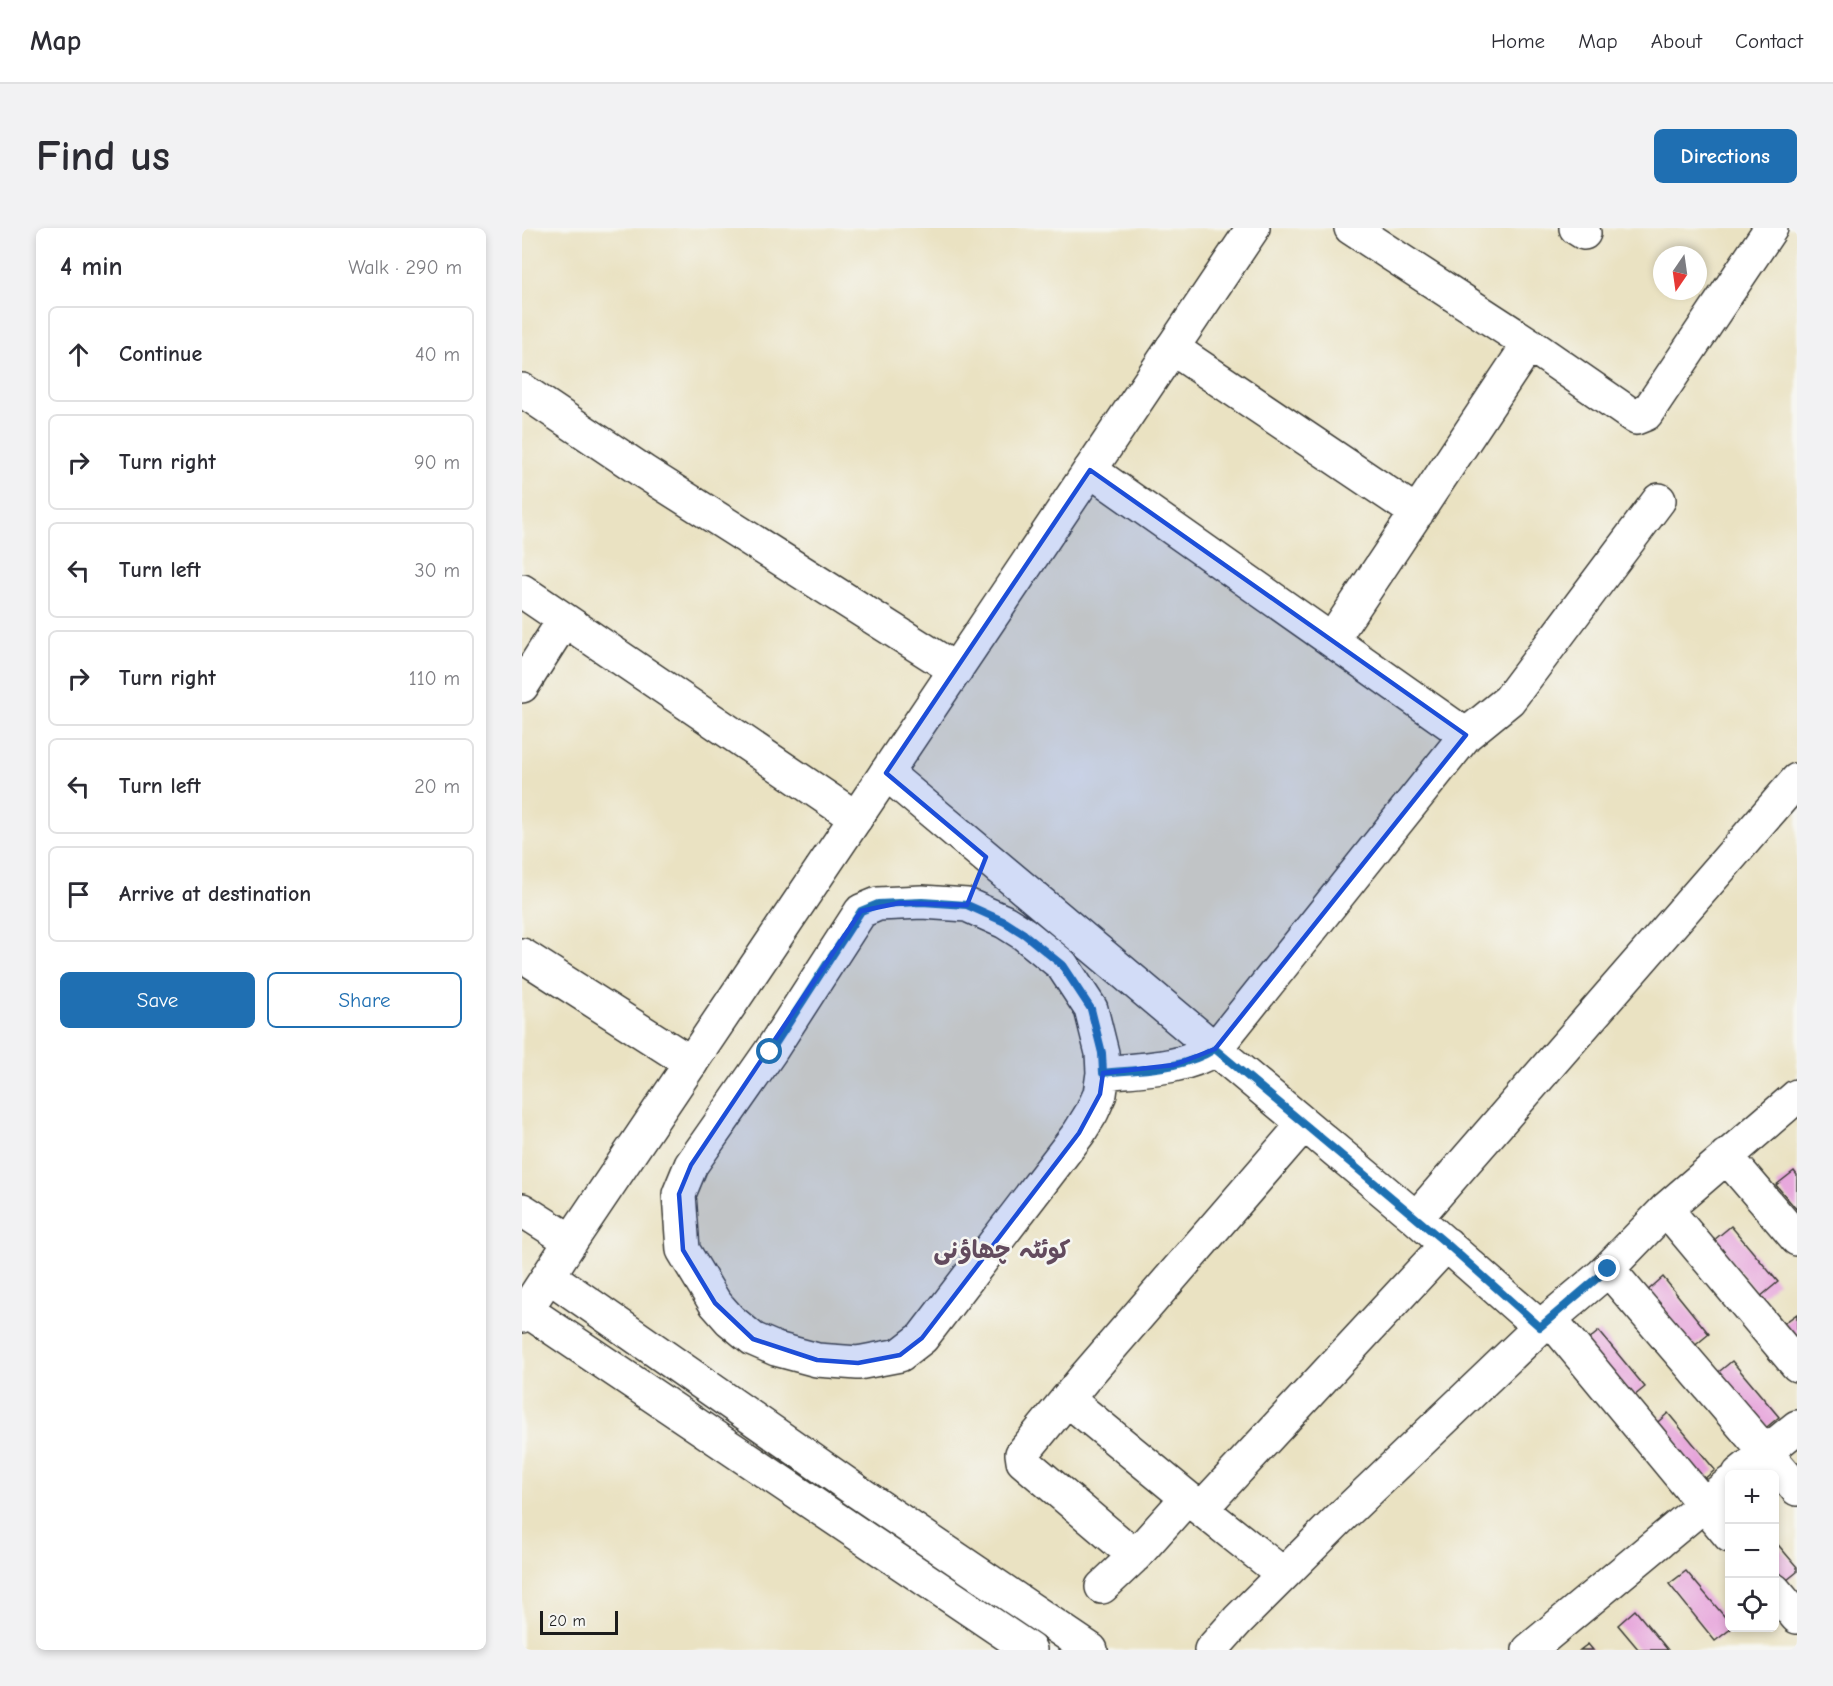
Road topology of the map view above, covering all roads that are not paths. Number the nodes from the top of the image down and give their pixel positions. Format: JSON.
{"nodes":[{"id":1,"x":1253,"y":228,"type":"edge"},
{"id":2,"x":1352,"y":228,"type":"edge"},
{"id":3,"x":1771,"y":228,"type":"edge"},
{"id":4,"x":1529,"y":344,"type":"junction"},
{"id":5,"x":1172,"y":348,"type":"junction"},
{"id":6,"x":522,"y":390,"type":"edge"},
{"id":7,"x":1090,"y":470,"type":"junction"},
{"id":8,"x":1659,"y":500,"type":"dead end"},
{"id":9,"x":1417,"y":513,"type":"junction"},
{"id":10,"x":522,"y":591,"type":"edge"},
{"id":11,"x":564,"y":620,"type":"junction"},
{"id":12,"x":1332,"y":640,"type":"junction"},
{"id":13,"x":956,"y":670,"type":"junction"},
{"id":14,"x":522,"y":687,"type":"edge"},
{"id":15,"x":1466,"y":735,"type":"junction"},
{"id":16,"x":886,"y":773,"type":"junction"},
{"id":17,"x":1797,"y":780,"type":"edge"},
{"id":18,"x":856,"y":818,"type":"junction"},
{"id":19,"x":986,"y":857,"type":"junction"},
{"id":20,"x":967,"y":905,"type":"junction"},
{"id":21,"x":522,"y":955,"type":"edge"},
{"id":22,"x":1215,"y":1049,"type":"junction"},
{"id":23,"x":691,"y":1063,"type":"junction"},
{"id":24,"x":1103,"y":1073,"type":"junction"},
{"id":25,"x":1796,"y":1101,"type":"edge"},
{"id":26,"x":1304,"y":1124,"type":"junction"},
{"id":27,"x":1726,"y":1156,"type":"junction"},
{"id":28,"x":1666,"y":1209,"type":"junction"},
{"id":29,"x":522,"y":1210,"type":"edge"},
{"id":30,"x":1416,"y":1218,"type":"junction"},
{"id":31,"x":1797,"y":1239,"type":"edge"},
{"id":32,"x":571,"y":1241,"type":"junction"},
{"id":33,"x":1447,"y":1244,"type":"junction"},
{"id":34,"x":1608,"y":1269,"type":"junction"},
{"id":35,"x":549,"y":1276,"type":"junction"},
{"id":36,"x":524,"y":1313,"type":"edge"},
{"id":37,"x":1545,"y":1323,"type":"junction"},
{"id":38,"x":1797,"y":1365,"type":"edge"},
{"id":39,"x":1068,"y":1399,"type":"junction"},
{"id":40,"x":1797,"y":1427,"type":"edge"},
{"id":41,"x":1766,"y":1452,"type":"junction"},
{"id":42,"x":1744,"y":1470,"type":"edge"},
{"id":43,"x":1725,"y":1487,"type":"edge"},
{"id":44,"x":1797,"y":1489,"type":"edge"},
{"id":45,"x":1194,"y":1504,"type":"junction"},
{"id":46,"x":1703,"y":1504,"type":"junction"},
{"id":47,"x":1725,"y":1530,"type":"edge"},
{"id":48,"x":1135,"y":1556,"type":"junction"},
{"id":49,"x":1283,"y":1574,"type":"junction"},
{"id":50,"x":1102,"y":1587,"type":"dead end"},
{"id":51,"x":1779,"y":1596,"type":"edge"},
{"id":52,"x":1797,"y":1617,"type":"edge"},
{"id":53,"x":1030,"y":1650,"type":"edge"},
{"id":54,"x":1091,"y":1650,"type":"edge"},
{"id":55,"x":1211,"y":1650,"type":"edge"},
{"id":56,"x":1529,"y":1650,"type":"edge"}],
"edges":[{"from":1,"to":5,"type":"street"},
{"from":2,"to":4,"type":"street"},
{"from":3,"to":4,"type":"street"},
{"from":4,"to":9,"type":"street"},
{"from":5,"to":7,"type":"street"},
{"from":5,"to":9,"type":"street"},
{"from":6,"to":13,"type":"street"},
{"from":7,"to":12,"type":"street"},
{"from":7,"to":13,"type":"street"},
{"from":8,"to":15,"type":"street"},
{"from":9,"to":12,"type":"street"},
{"from":10,"to":11,"type":"street"},
{"from":11,"to":14,"type":"street"},
{"from":11,"to":18,"type":"street"},
{"from":12,"to":15,"type":"street"},
{"from":13,"to":16,"type":"street"},
{"from":15,"to":22,"type":"street"},
{"from":16,"to":18,"type":"street"},
{"from":16,"to":19,"type":"street"},
{"from":17,"to":30,"type":"street"},
{"from":18,"to":23,"type":"street"},
{"from":19,"to":20,"type":"street"},
{"from":19,"to":22,"type":"street"},
{"from":20,"to":24,"type":"street"},
{"from":20,"to":24,"type":"street"},
{"from":21,"to":23,"type":"street"},
{"from":22,"to":24,"type":"street"},
{"from":22,"to":26,"type":"street"},
{"from":23,"to":32,"type":"street"},
{"from":25,"to":27,"type":"street"},
{"from":26,"to":30,"type":"street"},
{"from":26,"to":39,"type":"street"},
{"from":27,"to":28,"type":"street"},
{"from":27,"to":31,"type":"street"},
{"from":28,"to":34,"type":"street"},
{"from":28,"to":38,"type":"street"},
{"from":29,"to":32,"type":"street"},
{"from":30,"to":33,"type":"street"},
{"from":32,"to":35,"type":"street"},
{"from":33,"to":37,"type":"street"},
{"from":33,"to":45,"type":"street"},
{"from":34,"to":37,"type":"street"},
{"from":34,"to":41,"type":"street"},
{"from":35,"to":36,"type":"street"},
{"from":35,"to":54,"type":"street"},
{"from":36,"to":53,"type":"street"},
{"from":37,"to":46,"type":"street"},
{"from":37,"to":49,"type":"street"},
{"from":39,"to":45,"type":"street"},
{"from":39,"to":48,"type":"street"},
{"from":40,"to":41,"type":"street"},
{"from":41,"to":42,"type":"street"},
{"from":41,"to":44,"type":"street"},
{"from":43,"to":46,"type":"street"},
{"from":45,"to":48,"type":"street"},
{"from":45,"to":49,"type":"street"},
{"from":46,"to":47,"type":"street"},
{"from":46,"to":56,"type":"street"},
{"from":48,"to":50,"type":"street"},
{"from":49,"to":55,"type":"street"},
{"from":51,"to":52,"type":"street"}]}
